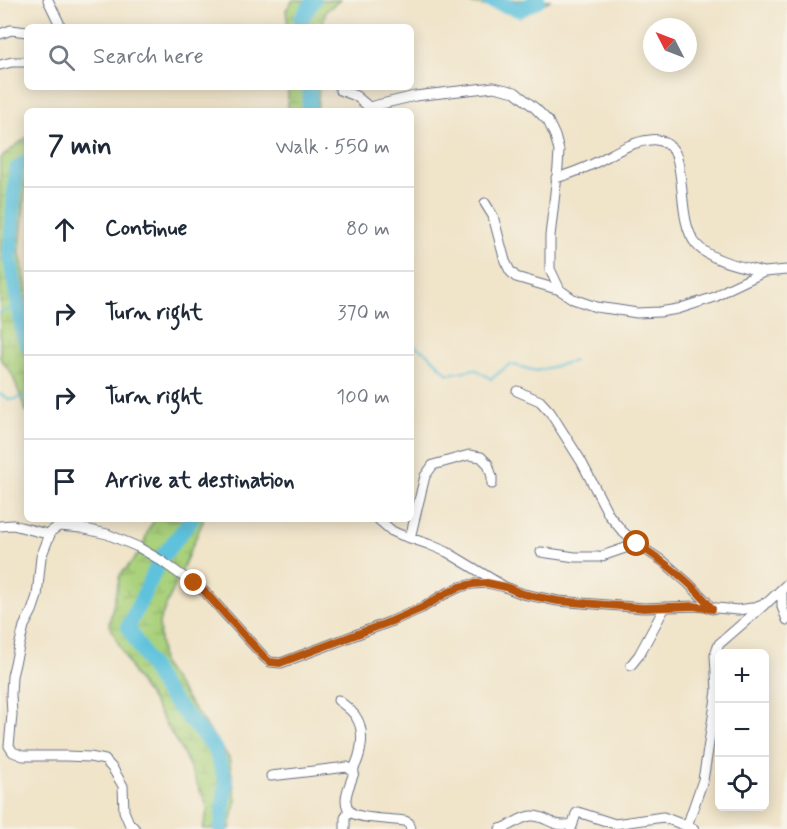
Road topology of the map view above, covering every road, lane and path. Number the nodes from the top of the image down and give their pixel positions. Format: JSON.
{"nodes":[{"id":1,"x":48,"y":0,"type":"edge"},
{"id":2,"x":60,"y":24,"type":"edge"},
{"id":3,"x":24,"y":32,"type":"edge"},
{"id":4,"x":0,"y":34,"type":"edge"},
{"id":5,"x":24,"y":62,"type":"edge"},
{"id":6,"x":0,"y":65,"type":"edge"},
{"id":7,"x":340,"y":90,"type":"dead end"},
{"id":8,"x":556,"y":178,"type":"junction"},
{"id":9,"x":485,"y":203,"type":"dead end"},
{"id":10,"x":787,"y":270,"type":"edge"},
{"id":11,"x":764,"y":272,"type":"junction"},
{"id":12,"x":560,"y":290,"type":"junction"},
{"id":13,"x":517,"y":391,"type":"dead end"},
{"id":14,"x":492,"y":484,"type":"dead end"},
{"id":15,"x":414,"y":521,"type":"edge"},
{"id":16,"x":68,"y":522,"type":"edge"},
{"id":17,"x":382,"y":522,"type":"edge"},
{"id":18,"x":414,"y":522,"type":"edge"},
{"id":19,"x":0,"y":526,"type":"edge"},
{"id":20,"x":55,"y":529,"type":"junction"},
{"id":21,"x":410,"y":538,"type":"junction"},
{"id":22,"x":637,"y":544,"type":"junction"},
{"id":23,"x":541,"y":552,"type":"dead end"},
{"id":24,"x":506,"y":587,"type":"junction"},
{"id":25,"x":784,"y":587,"type":"edge"},
{"id":26,"x":768,"y":602,"type":"junction"},
{"id":27,"x":665,"y":607,"type":"junction"},
{"id":28,"x":712,"y":609,"type":"junction"},
{"id":29,"x":787,"y":620,"type":"edge"},
{"id":30,"x":631,"y":665,"type":"dead end"},
{"id":31,"x":338,"y":700,"type":"dead end"},
{"id":32,"x":5,"y":737,"type":"edge"},
{"id":33,"x":353,"y":770,"type":"junction"},
{"id":34,"x":271,"y":776,"type":"dead end"},
{"id":35,"x":349,"y":810,"type":"junction"},
{"id":36,"x":572,"y":827,"type":"edge"},
{"id":37,"x":691,"y":828,"type":"edge"},
{"id":38,"x":135,"y":829,"type":"edge"},
{"id":39,"x":345,"y":829,"type":"edge"},
{"id":40,"x":411,"y":829,"type":"edge"},
{"id":41,"x":500,"y":829,"type":"edge"}],
"edges":[{"from":1,"to":2,"type":"street"},
{"from":3,"to":4,"type":"street"},
{"from":5,"to":6,"type":"street"},
{"from":7,"to":8,"type":"street"},
{"from":8,"to":11,"type":"street"},
{"from":8,"to":12,"type":"street"},
{"from":9,"to":12,"type":"street"},
{"from":10,"to":11,"type":"street"},
{"from":11,"to":12,"type":"street"},
{"from":13,"to":22,"type":"street"},
{"from":14,"to":15,"type":"street"},
{"from":16,"to":20,"type":"street"},
{"from":17,"to":21,"type":"street"},
{"from":18,"to":21,"type":"street"},
{"from":19,"to":20,"type":"street"},
{"from":20,"to":24,"type":"street"},
{"from":20,"to":32,"type":"street"},
{"from":21,"to":24,"type":"street"},
{"from":22,"to":23,"type":"street"},
{"from":22,"to":28,"type":"street"},
{"from":24,"to":27,"type":"street"},
{"from":25,"to":26,"type":"street"},
{"from":25,"to":29,"type":"street"},
{"from":26,"to":28,"type":"street"},
{"from":26,"to":37,"type":"street"},
{"from":27,"to":28,"type":"street"},
{"from":27,"to":30,"type":"street"},
{"from":31,"to":33,"type":"street"},
{"from":32,"to":38,"type":"street"},
{"from":33,"to":34,"type":"street"},
{"from":33,"to":35,"type":"street"},
{"from":35,"to":39,"type":"street"},
{"from":35,"to":40,"type":"street"},
{"from":36,"to":37,"type":"street"},
{"from":36,"to":41,"type":"street"}]}
